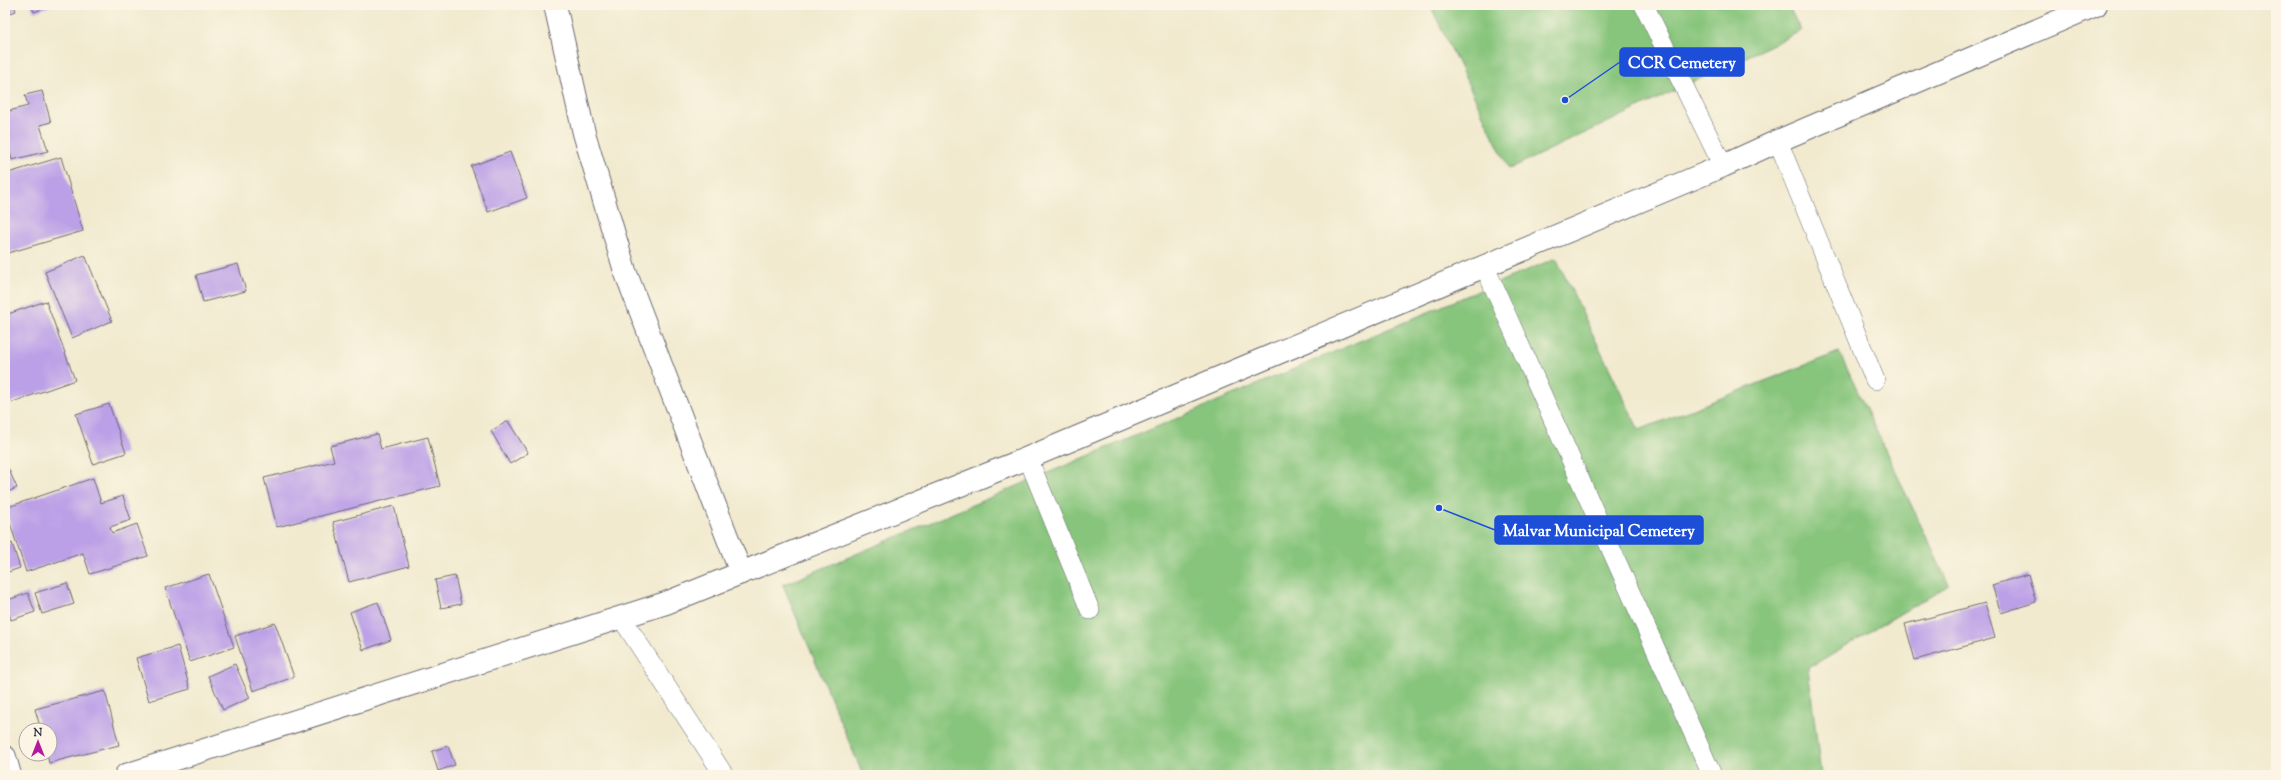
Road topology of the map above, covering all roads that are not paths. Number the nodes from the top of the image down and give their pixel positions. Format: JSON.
{"nodes":[{"id":1,"x":555,"y":5,"type":"edge"},
{"id":2,"x":1644,"y":5,"type":"edge"},
{"id":3,"x":2096,"y":5,"type":"edge"},
{"id":4,"x":1778,"y":140,"type":"junction"},
{"id":5,"x":1723,"y":166,"type":"junction"},
{"id":6,"x":1484,"y":265,"type":"junction"},
{"id":7,"x":1875,"y":380,"type":"dead end"},
{"id":8,"x":1028,"y":458,"type":"junction"},
{"id":9,"x":742,"y":573,"type":"junction"},
{"id":10,"x":1090,"y":610,"type":"dead end"},
{"id":11,"x":621,"y":617,"type":"junction"},
{"id":12,"x":5,"y":757,"type":"edge"},
{"id":13,"x":10,"y":775,"type":"edge"},
{"id":14,"x":126,"y":775,"type":"edge"},
{"id":15,"x":724,"y":775,"type":"edge"},
{"id":16,"x":1712,"y":775,"type":"edge"}],
"edges":[{"from":1,"to":9,"type":"street"},
{"from":2,"to":5,"type":"lane"},
{"from":3,"to":4,"type":"street"},
{"from":4,"to":5,"type":"street"},
{"from":4,"to":7,"type":"lane"},
{"from":5,"to":6,"type":"street"},
{"from":6,"to":8,"type":"street"},
{"from":6,"to":16,"type":"lane"},
{"from":8,"to":9,"type":"street"},
{"from":8,"to":10,"type":"lane"},
{"from":9,"to":11,"type":"street"},
{"from":11,"to":14,"type":"street"},
{"from":11,"to":15,"type":"lane"},
{"from":12,"to":13,"type":"street"}]}
